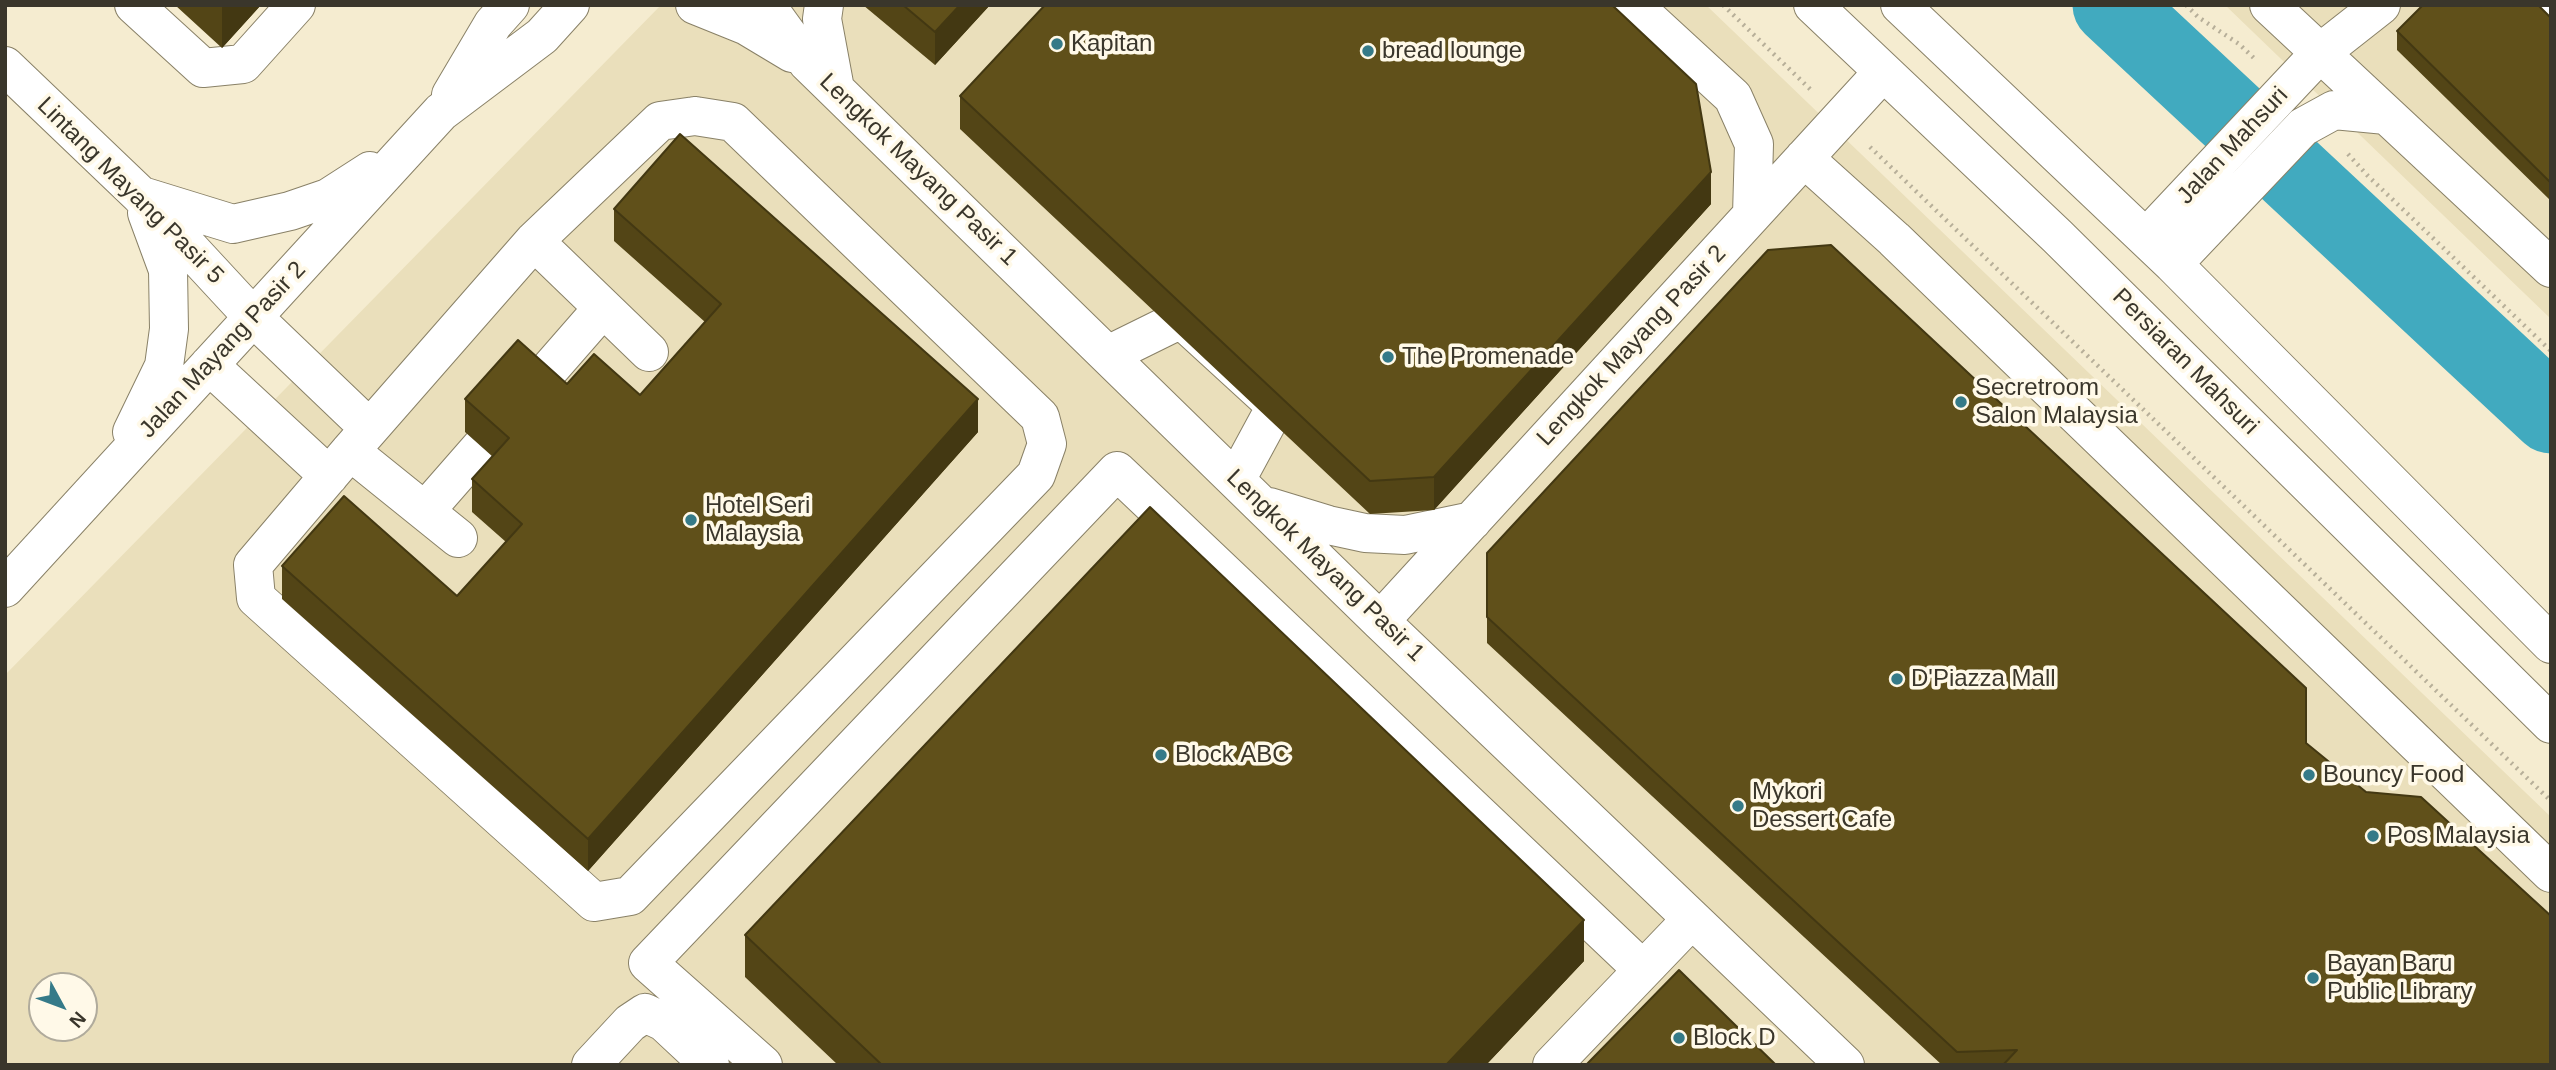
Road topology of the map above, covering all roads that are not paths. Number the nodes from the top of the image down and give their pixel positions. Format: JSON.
{"nodes":[{"id":1,"x":134,"y":5,"type":"edge"},
{"id":2,"x":296,"y":5,"type":"edge"},
{"id":3,"x":510,"y":5,"type":"edge"},
{"id":4,"x":570,"y":5,"type":"edge"},
{"id":5,"x":601,"y":5,"type":"edge"},
{"id":6,"x":695,"y":5,"type":"edge"},
{"id":7,"x":766,"y":5,"type":"edge"},
{"id":8,"x":824,"y":5,"type":"edge"},
{"id":9,"x":1633,"y":5,"type":"edge"},
{"id":10,"x":1813,"y":5,"type":"edge"},
{"id":11,"x":1900,"y":5,"type":"edge"},
{"id":12,"x":2269,"y":5,"type":"edge"},
{"id":13,"x":2381,"y":5,"type":"edge"},
{"id":14,"x":542,"y":36,"type":"junction"},
{"id":15,"x":2320,"y":53,"type":"junction"},
{"id":16,"x":5,"y":66,"type":"edge"},
{"id":17,"x":1883,"y":72,"type":"junction"},
{"id":18,"x":822,"y":76,"type":"junction"},
{"id":19,"x":441,"y":112,"type":"junction"},
{"id":20,"x":2386,"y":115,"type":"junction"},
{"id":21,"x":411,"y":145,"type":"junction"},
{"id":22,"x":1804,"y":158,"type":"junction"},
{"id":23,"x":140,"y":195,"type":"junction"},
{"id":24,"x":1752,"y":215,"type":"junction"},
{"id":25,"x":2146,"y":238,"type":"junction"},
{"id":26,"x":534,"y":241,"type":"junction"},
{"id":27,"x":2175,"y":263,"type":"junction"},
{"id":28,"x":2551,"y":268,"type":"edge"},
{"id":29,"x":603,"y":309,"type":"junction"},
{"id":30,"x":253,"y":317,"type":"junction"},
{"id":31,"x":649,"y":352,"type":"dead end"},
{"id":32,"x":1108,"y":355,"type":"junction"},
{"id":33,"x":209,"y":365,"type":"junction"},
{"id":34,"x":534,"y":387,"type":"edge"},
{"id":35,"x":481,"y":447,"type":"edge"},
{"id":36,"x":349,"y":452,"type":"junction"},
{"id":37,"x":114,"y":469,"type":"junction"},
{"id":38,"x":1249,"y":493,"type":"junction"},
{"id":39,"x":425,"y":512,"type":"junction"},
{"id":40,"x":1472,"y":521,"type":"junction"},
{"id":41,"x":458,"y":538,"type":"dead end"},
{"id":42,"x":5,"y":588,"type":"edge"},
{"id":43,"x":1380,"y":621,"type":"junction"},
{"id":44,"x":2551,"y":644,"type":"edge"},
{"id":45,"x":2551,"y":724,"type":"edge"},
{"id":46,"x":2551,"y":873,"type":"edge"},
{"id":47,"x":1692,"y":919,"type":"junction"},
{"id":48,"x":1643,"y":970,"type":"junction"},
{"id":49,"x":1673,"y":993,"type":"edge"},
{"id":50,"x":1616,"y":998,"type":"junction"},
{"id":51,"x":591,"y":1065,"type":"edge"},
{"id":52,"x":710,"y":1065,"type":"edge"},
{"id":53,"x":763,"y":1065,"type":"edge"},
{"id":54,"x":1552,"y":1065,"type":"edge"},
{"id":55,"x":1845,"y":1065,"type":"edge"}],
"edges":[{"from":1,"to":2,"type":"street"},
{"from":3,"to":19,"type":"street","name":"Jalan Mayang Pasir 2"},
{"from":4,"to":14,"type":"street","name":"Jalan Mayang Pasir 2"},
{"from":5,"to":14,"type":"street"},
{"from":6,"to":18,"type":"street","name":"Lengkok Mayang Pasir 1"},
{"from":7,"to":18,"type":"street","name":"Lengkok Mayang Pasir 1"},
{"from":8,"to":18,"type":"street"},
{"from":9,"to":24,"type":"street"},
{"from":10,"to":17,"type":"street","name":"Persiaran Mahsuri"},
{"from":11,"to":25,"type":"street"},
{"from":12,"to":15,"type":"street"},
{"from":13,"to":15,"type":"street","name":"Jalan Mahsuri"},
{"from":14,"to":19,"type":"street","name":"Jalan Mayang Pasir 2"},
{"from":15,"to":20,"type":"street"},
{"from":15,"to":25,"type":"street","name":"Jalan Mahsuri"},
{"from":16,"to":23,"type":"street","name":"Lintang Mayang Pasir 5"},
{"from":17,"to":22,"type":"street","name":"Lengkok Mayang Pasir 2"},
{"from":17,"to":45,"type":"street","name":"Persiaran Mahsuri"},
{"from":18,"to":32,"type":"street","name":"Lengkok Mayang Pasir 1"},
{"from":19,"to":21,"type":"street","name":"Jalan Mayang Pasir 2"},
{"from":20,"to":27,"type":"street"},
{"from":20,"to":28,"type":"street"},
{"from":21,"to":23,"type":"street"},
{"from":21,"to":30,"type":"street","name":"Jalan Mayang Pasir 2"},
{"from":22,"to":24,"type":"street","name":"Lengkok Mayang Pasir 2"},
{"from":22,"to":46,"type":"street"},
{"from":23,"to":30,"type":"street","name":"Lintang Mayang Pasir 5"},
{"from":23,"to":37,"type":"street"},
{"from":24,"to":40,"type":"street","name":"Lengkok Mayang Pasir 2"},
{"from":25,"to":27,"type":"street"},
{"from":26,"to":29,"type":"street"},
{"from":26,"to":36,"type":"street"},
{"from":26,"to":36,"type":"street"},
{"from":27,"to":44,"type":"street"},
{"from":29,"to":31,"type":"street"},
{"from":29,"to":34,"type":"street"},
{"from":30,"to":33,"type":"street","name":"Jalan Mayang Pasir 2"},
{"from":30,"to":36,"type":"street","name":"Lintang Mayang Pasir 5"},
{"from":32,"to":38,"type":"street","name":"Lengkok Mayang Pasir 1"},
{"from":32,"to":38,"type":"street"},
{"from":33,"to":36,"type":"street"},
{"from":33,"to":37,"type":"street","name":"Jalan Mayang Pasir 2"},
{"from":35,"to":39,"type":"street"},
{"from":36,"to":39,"type":"street"},
{"from":37,"to":42,"type":"street","name":"Jalan Mayang Pasir 2"},
{"from":38,"to":40,"type":"street"},
{"from":38,"to":43,"type":"street","name":"Lengkok Mayang Pasir 1"},
{"from":39,"to":41,"type":"street"},
{"from":40,"to":43,"type":"street","name":"Lengkok Mayang Pasir 2"},
{"from":43,"to":47,"type":"street","name":"Lengkok Mayang Pasir 1"},
{"from":47,"to":48,"type":"street"},
{"from":47,"to":55,"type":"street","name":"Lengkok Mayang Pasir 1"},
{"from":48,"to":50,"type":"street"},
{"from":48,"to":53,"type":"street"},
{"from":49,"to":50,"type":"street"},
{"from":50,"to":54,"type":"street"},
{"from":51,"to":52,"type":"street"}]}
